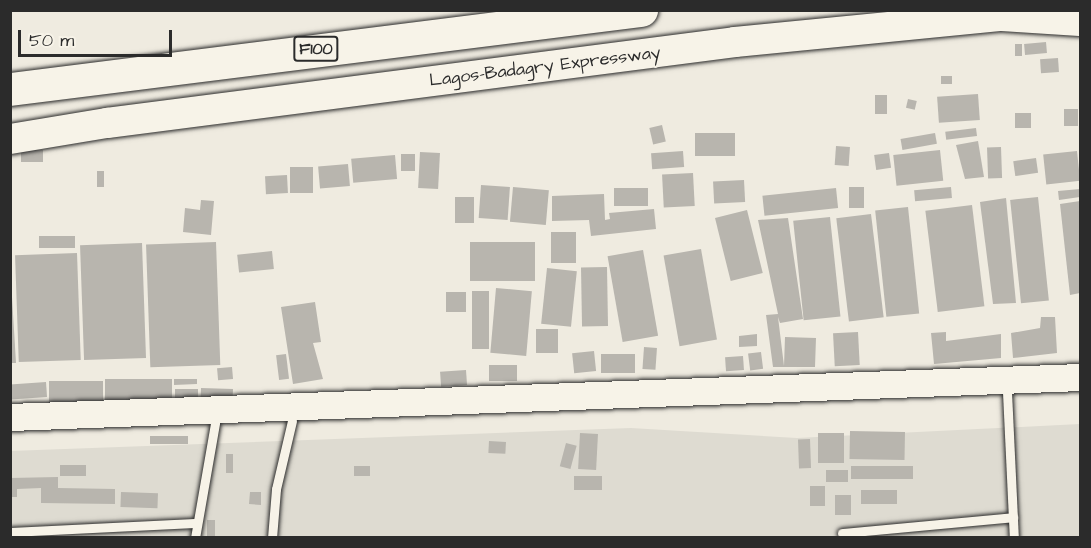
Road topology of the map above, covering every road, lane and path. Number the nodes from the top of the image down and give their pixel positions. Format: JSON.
{"nodes":[{"id":1,"x":595,"y":10,"type":"edge"},
{"id":2,"x":641,"y":10,"type":"edge"},
{"id":3,"x":1080,"y":21,"type":"edge"},
{"id":4,"x":15,"y":88,"type":"edge"},
{"id":5,"x":10,"y":140,"type":"edge"},
{"id":6,"x":1080,"y":377,"type":"edge"},
{"id":7,"x":1080,"y":389,"type":"edge"},
{"id":8,"x":1007,"y":392,"type":"junction"},
{"id":9,"x":10,"y":417,"type":"edge"},
{"id":10,"x":292,"y":421,"type":"junction"},
{"id":11,"x":215,"y":423,"type":"junction"},
{"id":12,"x":10,"y":429,"type":"edge"},
{"id":13,"x":1013,"y":517,"type":"junction"},
{"id":14,"x":195,"y":523,"type":"junction"},
{"id":15,"x":10,"y":532,"type":"edge"},
{"id":16,"x":842,"y":533,"type":"dead end"},
{"id":17,"x":195,"y":537,"type":"edge"},
{"id":18,"x":272,"y":537,"type":"edge"},
{"id":19,"x":1014,"y":537,"type":"edge"}],
"edges":[{"from":1,"to":4,"type":"lane"},
{"from":2,"to":4,"type":"highway","number":"F100"},
{"from":3,"to":5,"type":"main road","name":"Lagos-Badagry Expressway"},
{"from":6,"to":9,"type":"main road"},
{"from":7,"to":8,"type":"main road"},
{"from":8,"to":10,"type":"main road"},
{"from":8,"to":13,"type":"lane"},
{"from":10,"to":11,"type":"main road"},
{"from":10,"to":18,"type":"lane"},
{"from":11,"to":12,"type":"main road"},
{"from":11,"to":14,"type":"lane"},
{"from":13,"to":16,"type":"lane"},
{"from":13,"to":19,"type":"lane"},
{"from":14,"to":15,"type":"lane"},
{"from":14,"to":17,"type":"lane"}]}
